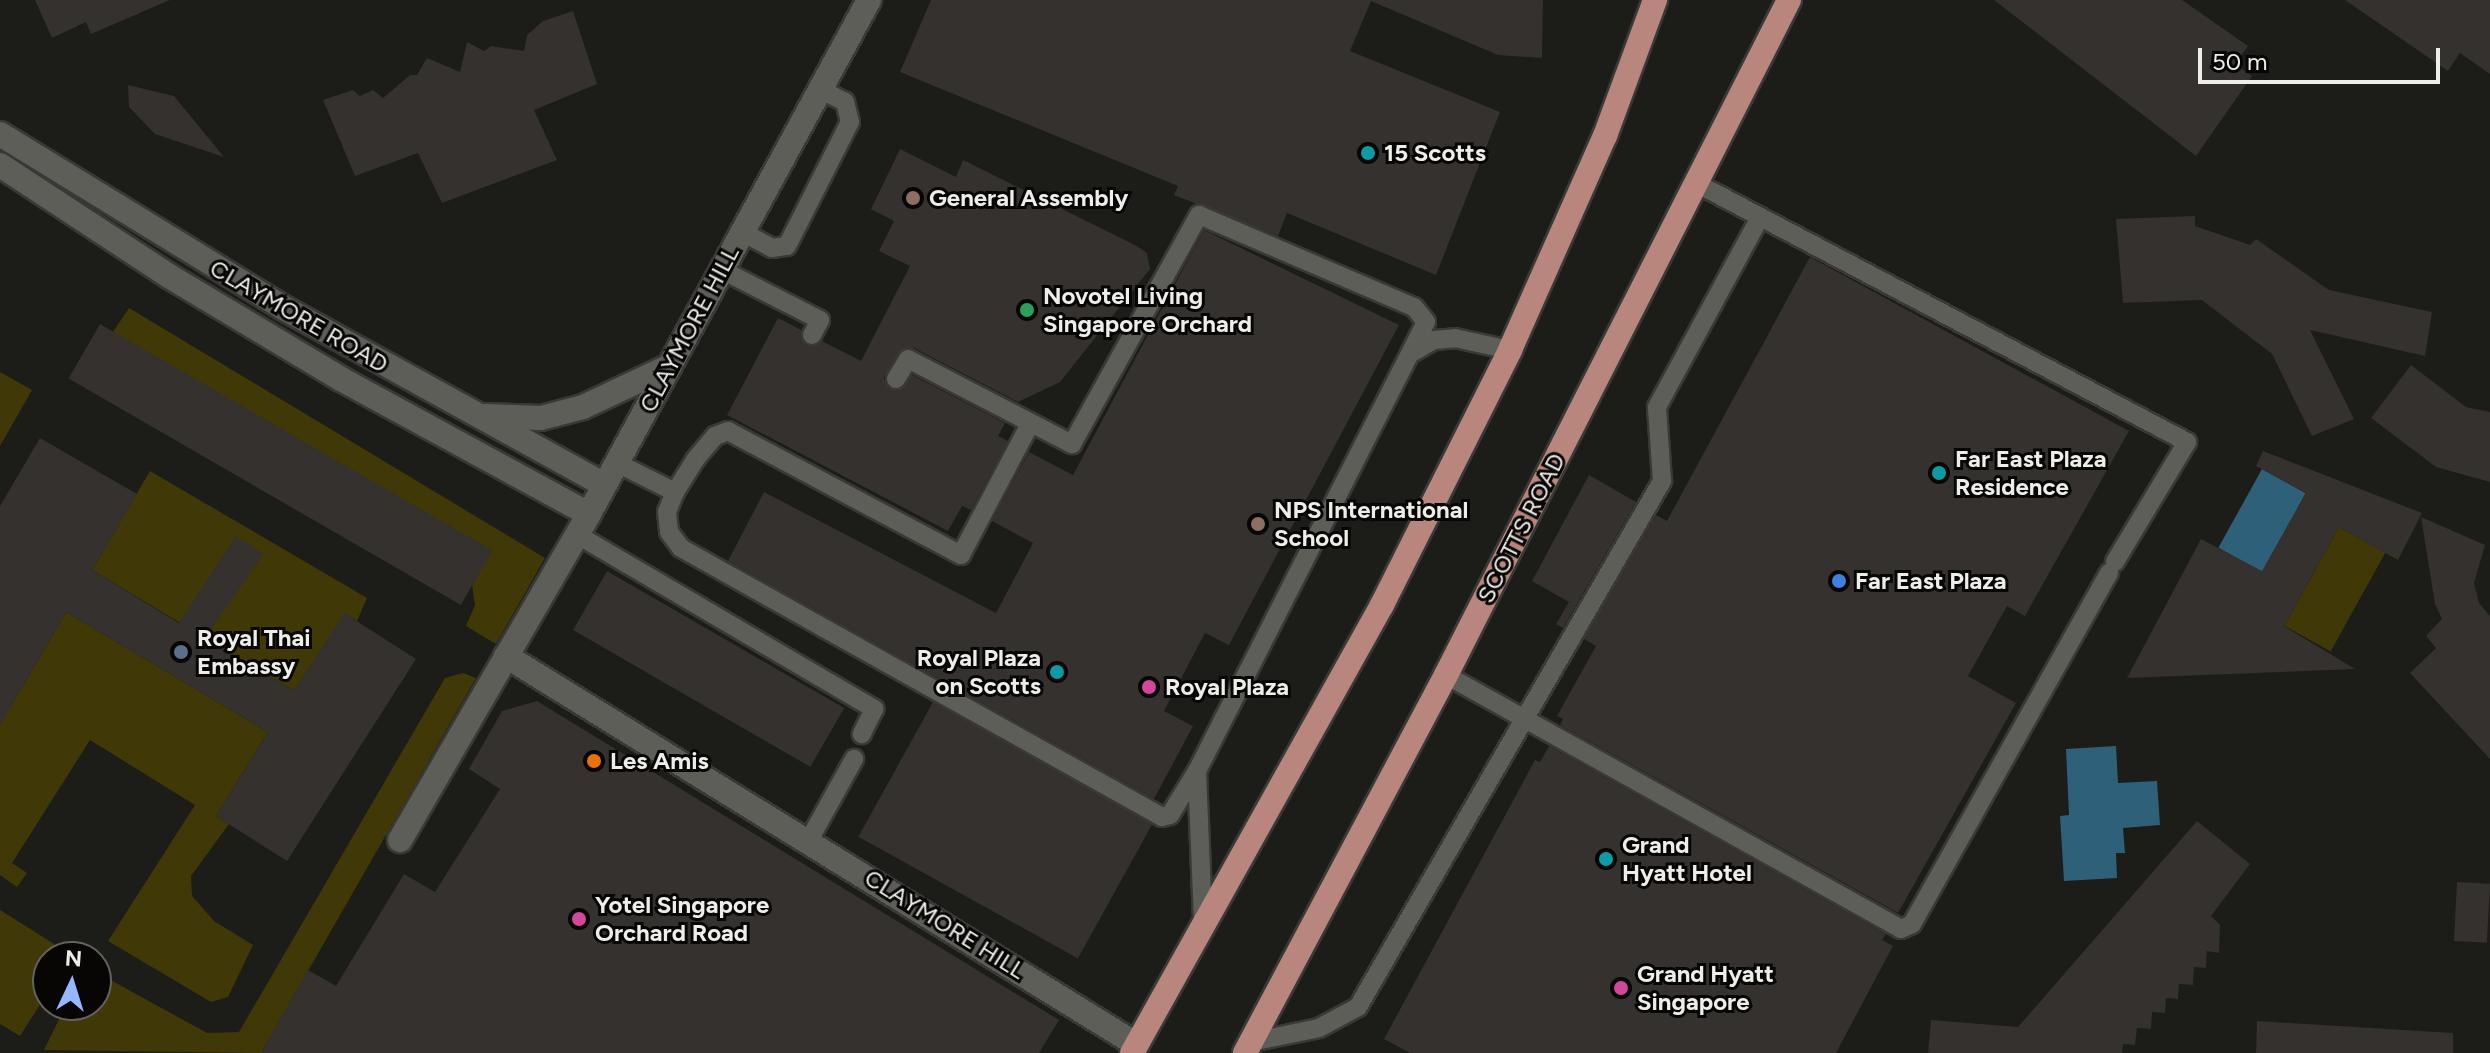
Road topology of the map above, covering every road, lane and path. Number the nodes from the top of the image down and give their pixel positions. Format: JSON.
{"nodes":[{"id":1,"x":869,"y":0,"type":"edge"},
{"id":2,"x":1655,"y":0,"type":"edge"},
{"id":3,"x":1789,"y":0,"type":"edge"},
{"id":4,"x":820,"y":89,"type":"junction"},
{"id":5,"x":0,"y":134,"type":"edge"},
{"id":6,"x":0,"y":165,"type":"edge"},
{"id":7,"x":1696,"y":183,"type":"junction"},
{"id":8,"x":1760,"y":217,"type":"junction"},
{"id":9,"x":742,"y":232,"type":"junction"},
{"id":10,"x":722,"y":270,"type":"junction"},
{"id":11,"x":816,"y":328,"type":"dead end"},
{"id":12,"x":1510,"y":350,"type":"junction"},
{"id":13,"x":1415,"y":351,"type":"junction"},
{"id":14,"x":670,"y":366,"type":"junction"},
{"id":15,"x":896,"y":379,"type":"dead end"},
{"id":16,"x":479,"y":416,"type":"junction"},
{"id":17,"x":1030,"y":424,"type":"junction"},
{"id":18,"x":617,"y":463,"type":"junction"},
{"id":19,"x":604,"y":485,"type":"junction"},
{"id":20,"x":675,"y":492,"type":"junction"},
{"id":21,"x":582,"y":524,"type":"junction"},
{"id":22,"x":506,"y":656,"type":"junction"},
{"id":23,"x":1446,"y":675,"type":"junction"},
{"id":24,"x":1522,"y":717,"type":"junction"},
{"id":25,"x":862,"y":734,"type":"dead end"},
{"id":26,"x":854,"y":759,"type":"dead end"},
{"id":27,"x":1197,"y":771,"type":"junction"},
{"id":28,"x":400,"y":840,"type":"dead end"},
{"id":29,"x":809,"y":840,"type":"junction"},
{"id":30,"x":1203,"y":923,"type":"junction"},
{"id":31,"x":1248,"y":1048,"type":"edge"},
{"id":32,"x":1135,"y":1049,"type":"edge"}],
"edges":[{"from":1,"to":4,"type":"street","name":"CLAYMORE HILL"},
{"from":2,"to":12,"type":"main road"},
{"from":3,"to":7,"type":"main road","name":"SCOTTS ROAD"},
{"from":4,"to":9,"type":"street","name":"CLAYMORE HILL"},
{"from":4,"to":9,"type":"lane"},
{"from":5,"to":16,"type":"street","name":"CLAYMORE ROAD"},
{"from":6,"to":21,"type":"street","name":"CLAYMORE ROAD"},
{"from":7,"to":8,"type":"lane"},
{"from":7,"to":23,"type":"main road","name":"SCOTTS ROAD"},
{"from":8,"to":24,"type":"lane"},
{"from":8,"to":24,"type":"lane"},
{"from":9,"to":10,"type":"street","name":"CLAYMORE HILL"},
{"from":10,"to":11,"type":"lane"},
{"from":10,"to":14,"type":"street","name":"CLAYMORE HILL"},
{"from":12,"to":13,"type":"lane"},
{"from":12,"to":30,"type":"main road"},
{"from":13,"to":17,"type":"lane"},
{"from":13,"to":27,"type":"lane"},
{"from":14,"to":16,"type":"street"},
{"from":14,"to":18,"type":"street","name":"CLAYMORE HILL"},
{"from":15,"to":17,"type":"lane"},
{"from":16,"to":19,"type":"street","name":"CLAYMORE ROAD"},
{"from":17,"to":20,"type":"lane"},
{"from":18,"to":19,"type":"street","name":"CLAYMORE HILL"},
{"from":18,"to":20,"type":"lane"},
{"from":19,"to":21,"type":"street","name":"CLAYMORE HILL"},
{"from":20,"to":27,"type":"lane"},
{"from":21,"to":22,"type":"street","name":"CLAYMORE HILL"},
{"from":21,"to":25,"type":"lane"},
{"from":22,"to":28,"type":"street","name":"CLAYMORE HILL"},
{"from":22,"to":29,"type":"street","name":"CLAYMORE HILL"},
{"from":23,"to":24,"type":"lane"},
{"from":23,"to":31,"type":"main road","name":"SCOTTS ROAD"},
{"from":24,"to":31,"type":"lane"},
{"from":26,"to":29,"type":"lane"},
{"from":27,"to":30,"type":"lane"},
{"from":29,"to":32,"type":"street","name":"CLAYMORE HILL"},
{"from":30,"to":32,"type":"main road"}]}
